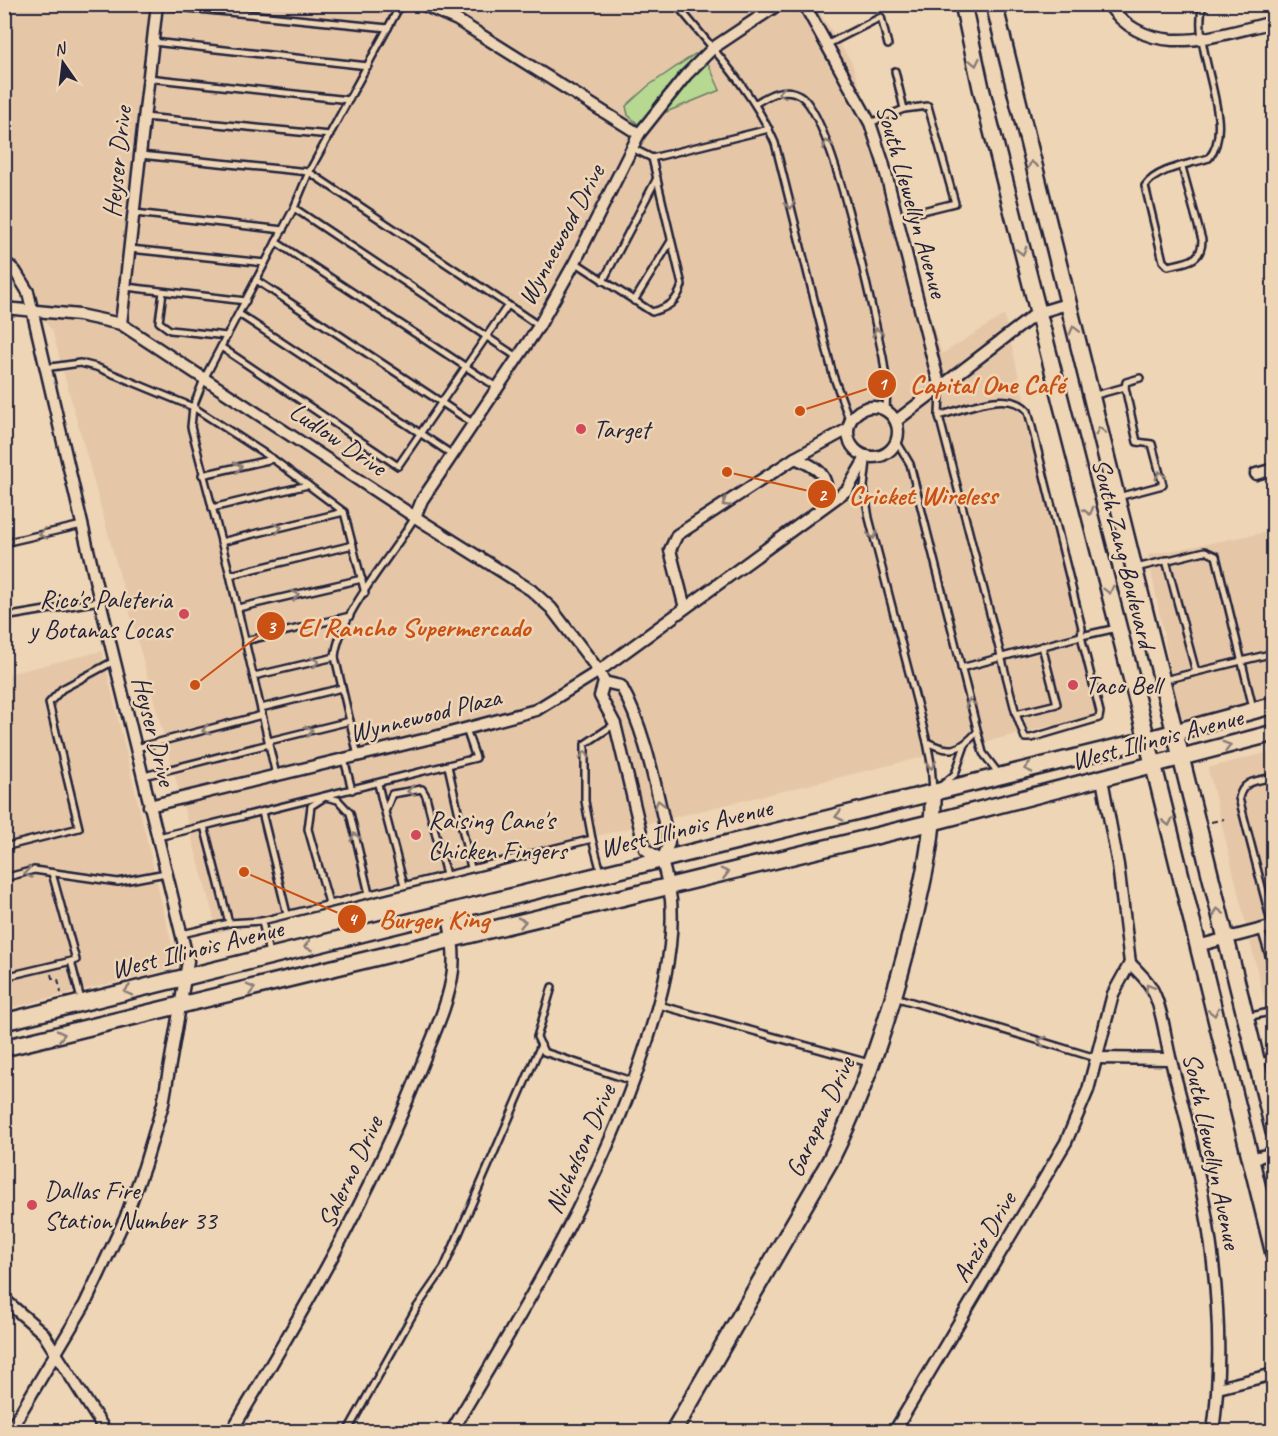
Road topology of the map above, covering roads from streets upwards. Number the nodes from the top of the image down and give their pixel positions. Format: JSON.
{"nodes":[{"id":1,"x":421,"y":4,"type":"edge"},
{"id":2,"x":779,"y":4,"type":"edge"},
{"id":3,"x":804,"y":4,"type":"edge"},
{"id":4,"x":963,"y":4,"type":"edge"},
{"id":5,"x":994,"y":4,"type":"edge"},
{"id":6,"x":1108,"y":4,"type":"edge"},
{"id":7,"x":157,"y":5,"type":"edge"},
{"id":8,"x":1274,"y":22,"type":"edge"},
{"id":9,"x":639,"y":134,"type":"junction"},
{"id":10,"x":4,"y":261,"type":"edge"},
{"id":11,"x":1067,"y":304,"type":"junction"},
{"id":12,"x":4,"y":308,"type":"edge"},
{"id":13,"x":31,"y":310,"type":"junction"},
{"id":14,"x":1037,"y":313,"type":"junction"},
{"id":15,"x":121,"y":324,"type":"junction"},
{"id":16,"x":940,"y":388,"type":"junction"},
{"id":17,"x":896,"y":421,"type":"junction"},
{"id":18,"x":849,"y":426,"type":"junction"},
{"id":19,"x":868,"y":456,"type":"junction"},
{"id":20,"x":795,"y":458,"type":"junction"},
{"id":21,"x":1274,"y":470,"type":"edge"},
{"id":22,"x":1256,"y":474,"type":"dead end"},
{"id":23,"x":827,"y":504,"type":"junction"},
{"id":24,"x":415,"y":517,"type":"junction"},
{"id":25,"x":685,"y":608,"type":"junction"},
{"id":26,"x":599,"y":671,"type":"junction"},
{"id":27,"x":604,"y":682,"type":"junction"},
{"id":28,"x":1274,"y":705,"type":"edge"},
{"id":29,"x":1174,"y":732,"type":"junction"},
{"id":30,"x":1274,"y":733,"type":"edge"},
{"id":31,"x":1146,"y":740,"type":"junction"},
{"id":32,"x":1180,"y":758,"type":"junction"},
{"id":33,"x":1154,"y":765,"type":"junction"},
{"id":34,"x":1102,"y":779,"type":"junction"},
{"id":35,"x":933,"y":793,"type":"junction"},
{"id":36,"x":149,"y":806,"type":"junction"},
{"id":37,"x":933,"y":822,"type":"junction"},
{"id":38,"x":662,"y":860,"type":"junction"},
{"id":39,"x":669,"y":887,"type":"junction"},
{"id":40,"x":447,"y":912,"type":"junction"},
{"id":41,"x":1269,"y":927,"type":"edge"},
{"id":42,"x":453,"y":939,"type":"junction"},
{"id":43,"x":1225,"y":939,"type":"junction"},
{"id":44,"x":1197,"y":946,"type":"junction"},
{"id":45,"x":1130,"y":963,"type":"junction"},
{"id":46,"x":185,"y":977,"type":"junction"},
{"id":47,"x":179,"y":1007,"type":"junction"},
{"id":48,"x":4,"y":1022,"type":"edge"},
{"id":49,"x":4,"y":1048,"type":"edge"},
{"id":50,"x":1098,"y":1058,"type":"junction"},
{"id":51,"x":1170,"y":1059,"type":"junction"},
{"id":52,"x":1271,"y":1111,"type":"edge"},
{"id":53,"x":1274,"y":1132,"type":"edge"},
{"id":54,"x":1274,"y":1153,"type":"edge"},
{"id":55,"x":1250,"y":1159,"type":"junction"},
{"id":56,"x":1274,"y":1254,"type":"edge"},
{"id":57,"x":4,"y":1299,"type":"edge"},
{"id":58,"x":57,"y":1352,"type":"junction"},
{"id":59,"x":1274,"y":1374,"type":"edge"},
{"id":60,"x":1218,"y":1388,"type":"junction"},
{"id":61,"x":9,"y":1431,"type":"edge"},
{"id":62,"x":106,"y":1431,"type":"edge"},
{"id":63,"x":231,"y":1431,"type":"edge"},
{"id":64,"x":451,"y":1431,"type":"edge"},
{"id":65,"x":673,"y":1431,"type":"edge"},
{"id":66,"x":894,"y":1431,"type":"edge"},
{"id":67,"x":1214,"y":1431,"type":"edge"}],
"edges":[{"from":1,"to":9,"type":"street"},
{"from":2,"to":9,"type":"street","name":"Wynnewood Drive"},
{"from":3,"to":16,"type":"street","name":"South Llewellyn Avenue"},
{"from":4,"to":14,"type":"main road","name":"South Zang Boulevard","one_way":true},
{"from":11,"to":5,"type":"main road","name":"South Zang Boulevard","one_way":true},
{"from":6,"to":8,"type":"street"},
{"from":7,"to":15,"type":"street","name":"Heyser Drive"},
{"from":9,"to":24,"type":"street","name":"Wynnewood Drive"},
{"from":10,"to":13,"type":"street","name":"Heyser Drive"},
{"from":11,"to":14,"type":"street"},
{"from":29,"to":11,"type":"main road","name":"South Zang Boulevard","one_way":true},
{"from":12,"to":13,"type":"street","name":"Ludlow Drive"},
{"from":13,"to":15,"type":"street","name":"Ludlow Drive"},
{"from":13,"to":36,"type":"street","name":"Heyser Drive"},
{"from":14,"to":16,"type":"street"},
{"from":14,"to":31,"type":"main road","name":"South Zang Boulevard","one_way":true},
{"from":15,"to":24,"type":"street","name":"Ludlow Drive"},
{"from":16,"to":17,"type":"street"},
{"from":17,"to":18,"type":"street"},
{"from":17,"to":19,"type":"street"},
{"from":18,"to":19,"type":"street"},
{"from":18,"to":20,"type":"street"},
{"from":19,"to":23,"type":"street","name":"Wynnewood Plaza"},
{"from":20,"to":23,"type":"street"},
{"from":20,"to":25,"type":"street","one_way":true},
{"from":21,"to":22,"type":"street"},
{"from":23,"to":25,"type":"street","name":"Wynnewood Plaza"},
{"from":24,"to":26,"type":"street","name":"Ludlow Drive"},
{"from":25,"to":26,"type":"street","name":"Wynnewood Plaza"},
{"from":26,"to":27,"type":"street","name":"Ludlow Drive"},
{"from":26,"to":36,"type":"street","name":"Wynnewood Plaza"},
{"from":27,"to":38,"type":"street","name":"Ludlow Drive"},
{"from":38,"to":27,"type":"street","one_way":true},
{"from":28,"to":29,"type":"main road","name":"West Illinois Avenue"},
{"from":29,"to":31,"type":"main road","name":"West Illinois Avenue"},
{"from":29,"to":32,"type":"main road","name":"South Zang Boulevard"},
{"from":32,"to":30,"type":"main road","name":"West Illinois Avenue","one_way":true},
{"from":31,"to":33,"type":"main road","name":"South Zang Boulevard"},
{"from":31,"to":35,"type":"main road","name":"West Illinois Avenue","one_way":true},
{"from":32,"to":33,"type":"main road","name":"West Illinois Avenue"},
{"from":43,"to":32,"type":"main road","name":"South Zang Boulevard","one_way":true},
{"from":33,"to":34,"type":"main road","name":"West Illinois Avenue"},
{"from":33,"to":44,"type":"main road","name":"South Zang Boulevard","one_way":true},
{"from":34,"to":37,"type":"main road","name":"West Illinois Avenue"},
{"from":34,"to":45,"type":"street"},
{"from":35,"to":37,"type":"main road","name":"Garapan Drive"},
{"from":35,"to":38,"type":"main road","name":"West Illinois Avenue","one_way":true},
{"from":36,"to":46,"type":"street","name":"Heyser Drive"},
{"from":39,"to":37,"type":"main road","name":"West Illinois Avenue","one_way":true},
{"from":37,"to":65,"type":"main road","name":"Garapan Drive"},
{"from":38,"to":39,"type":"street","name":"Nicholson Drive"},
{"from":38,"to":40,"type":"main road","name":"West Illinois Avenue"},
{"from":42,"to":39,"type":"main road","name":"West Illinois Avenue","one_way":true},
{"from":39,"to":64,"type":"street","name":"Nicholson Drive"},
{"from":40,"to":42,"type":"street","name":"Salerno Drive"},
{"from":40,"to":46,"type":"main road","name":"West Illinois Avenue","one_way":true},
{"from":41,"to":43,"type":"street"},
{"from":47,"to":42,"type":"main road","name":"West Illinois Avenue","one_way":true},
{"from":42,"to":63,"type":"street","name":"Salerno Drive"},
{"from":43,"to":44,"type":"street"},
{"from":43,"to":52,"type":"main road","name":"South Zang Boulevard"},
{"from":44,"to":55,"type":"main road","name":"South Zang Boulevard","one_way":true},
{"from":45,"to":50,"type":"street","name":"Anzio Drive"},
{"from":51,"to":45,"type":"street","name":"South Llewellyn Avenue","one_way":true},
{"from":46,"to":47,"type":"street","name":"Heyser Drive"},
{"from":46,"to":48,"type":"main road","name":"West Illinois Avenue","one_way":true},
{"from":49,"to":47,"type":"main road","name":"West Illinois Avenue","one_way":true},
{"from":47,"to":58,"type":"street"},
{"from":50,"to":51,"type":"street"},
{"from":50,"to":66,"type":"street","name":"Anzio Drive"},
{"from":51,"to":60,"type":"street","name":"South Llewellyn Avenue"},
{"from":52,"to":53,"type":"main road","name":"South Zang Boulevard"},
{"from":54,"to":55,"type":"street"},
{"from":55,"to":56,"type":"main road","name":"South Zang Boulevard"},
{"from":57,"to":58,"type":"street"},
{"from":58,"to":61,"type":"street"},
{"from":58,"to":62,"type":"street"},
{"from":59,"to":60,"type":"street"},
{"from":60,"to":67,"type":"street","name":"South Llewellyn Avenue"}]}
